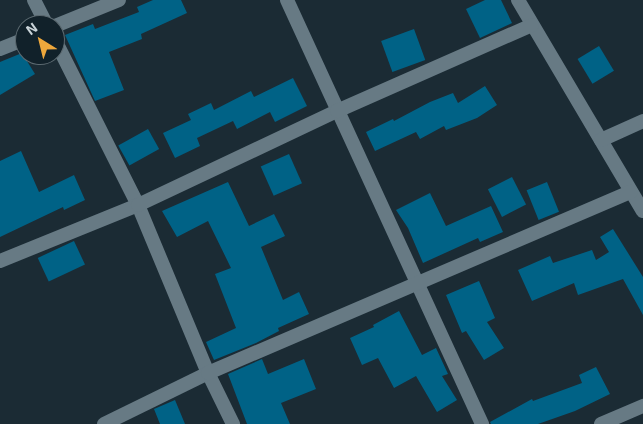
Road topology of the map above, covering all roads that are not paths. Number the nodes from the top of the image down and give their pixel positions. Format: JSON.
{"nodes":[{"id":1,"x":34,"y":0,"type":"edge"},
{"id":2,"x":119,"y":0,"type":"edge"},
{"id":3,"x":287,"y":0,"type":"edge"},
{"id":4,"x":518,"y":0,"type":"edge"},
{"id":5,"x":42,"y":15,"type":"edge"},
{"id":6,"x":65,"y":22,"type":"edge"},
{"id":7,"x":532,"y":25,"type":"junction"},
{"id":8,"x":15,"y":42,"type":"edge"},
{"id":9,"x":0,"y":49,"type":"edge"},
{"id":10,"x":65,"y":60,"type":"edge"},
{"id":11,"x":337,"y":111,"type":"junction"},
{"id":12,"x":643,"y":121,"type":"edge"},
{"id":13,"x":601,"y":140,"type":"junction"},
{"id":14,"x":631,"y":192,"type":"junction"},
{"id":15,"x":138,"y":205,"type":"junction"},
{"id":16,"x":643,"y":211,"type":"edge"},
{"id":17,"x":0,"y":261,"type":"edge"},
{"id":18,"x":416,"y":283,"type":"junction"},
{"id":19,"x":208,"y":373,"type":"junction"},
{"id":20,"x":643,"y":406,"type":"edge"},
{"id":21,"x":104,"y":424,"type":"edge"},
{"id":22,"x":233,"y":424,"type":"edge"},
{"id":23,"x":482,"y":424,"type":"edge"},
{"id":24,"x":601,"y":424,"type":"edge"}],
"edges":[{"from":1,"to":5,"type":"street"},
{"from":2,"to":6,"type":"street"},
{"from":3,"to":11,"type":"street"},
{"from":4,"to":7,"type":"street"},
{"from":7,"to":11,"type":"street"},
{"from":7,"to":13,"type":"street"},
{"from":8,"to":9,"type":"street"},
{"from":10,"to":15,"type":"street"},
{"from":11,"to":15,"type":"street"},
{"from":11,"to":18,"type":"street"},
{"from":12,"to":13,"type":"street"},
{"from":13,"to":14,"type":"street"},
{"from":14,"to":16,"type":"street"},
{"from":14,"to":18,"type":"street"},
{"from":15,"to":17,"type":"street"},
{"from":15,"to":19,"type":"street"},
{"from":18,"to":19,"type":"street"},
{"from":18,"to":23,"type":"street"},
{"from":19,"to":21,"type":"street"},
{"from":19,"to":22,"type":"street"},
{"from":20,"to":24,"type":"street"}]}
